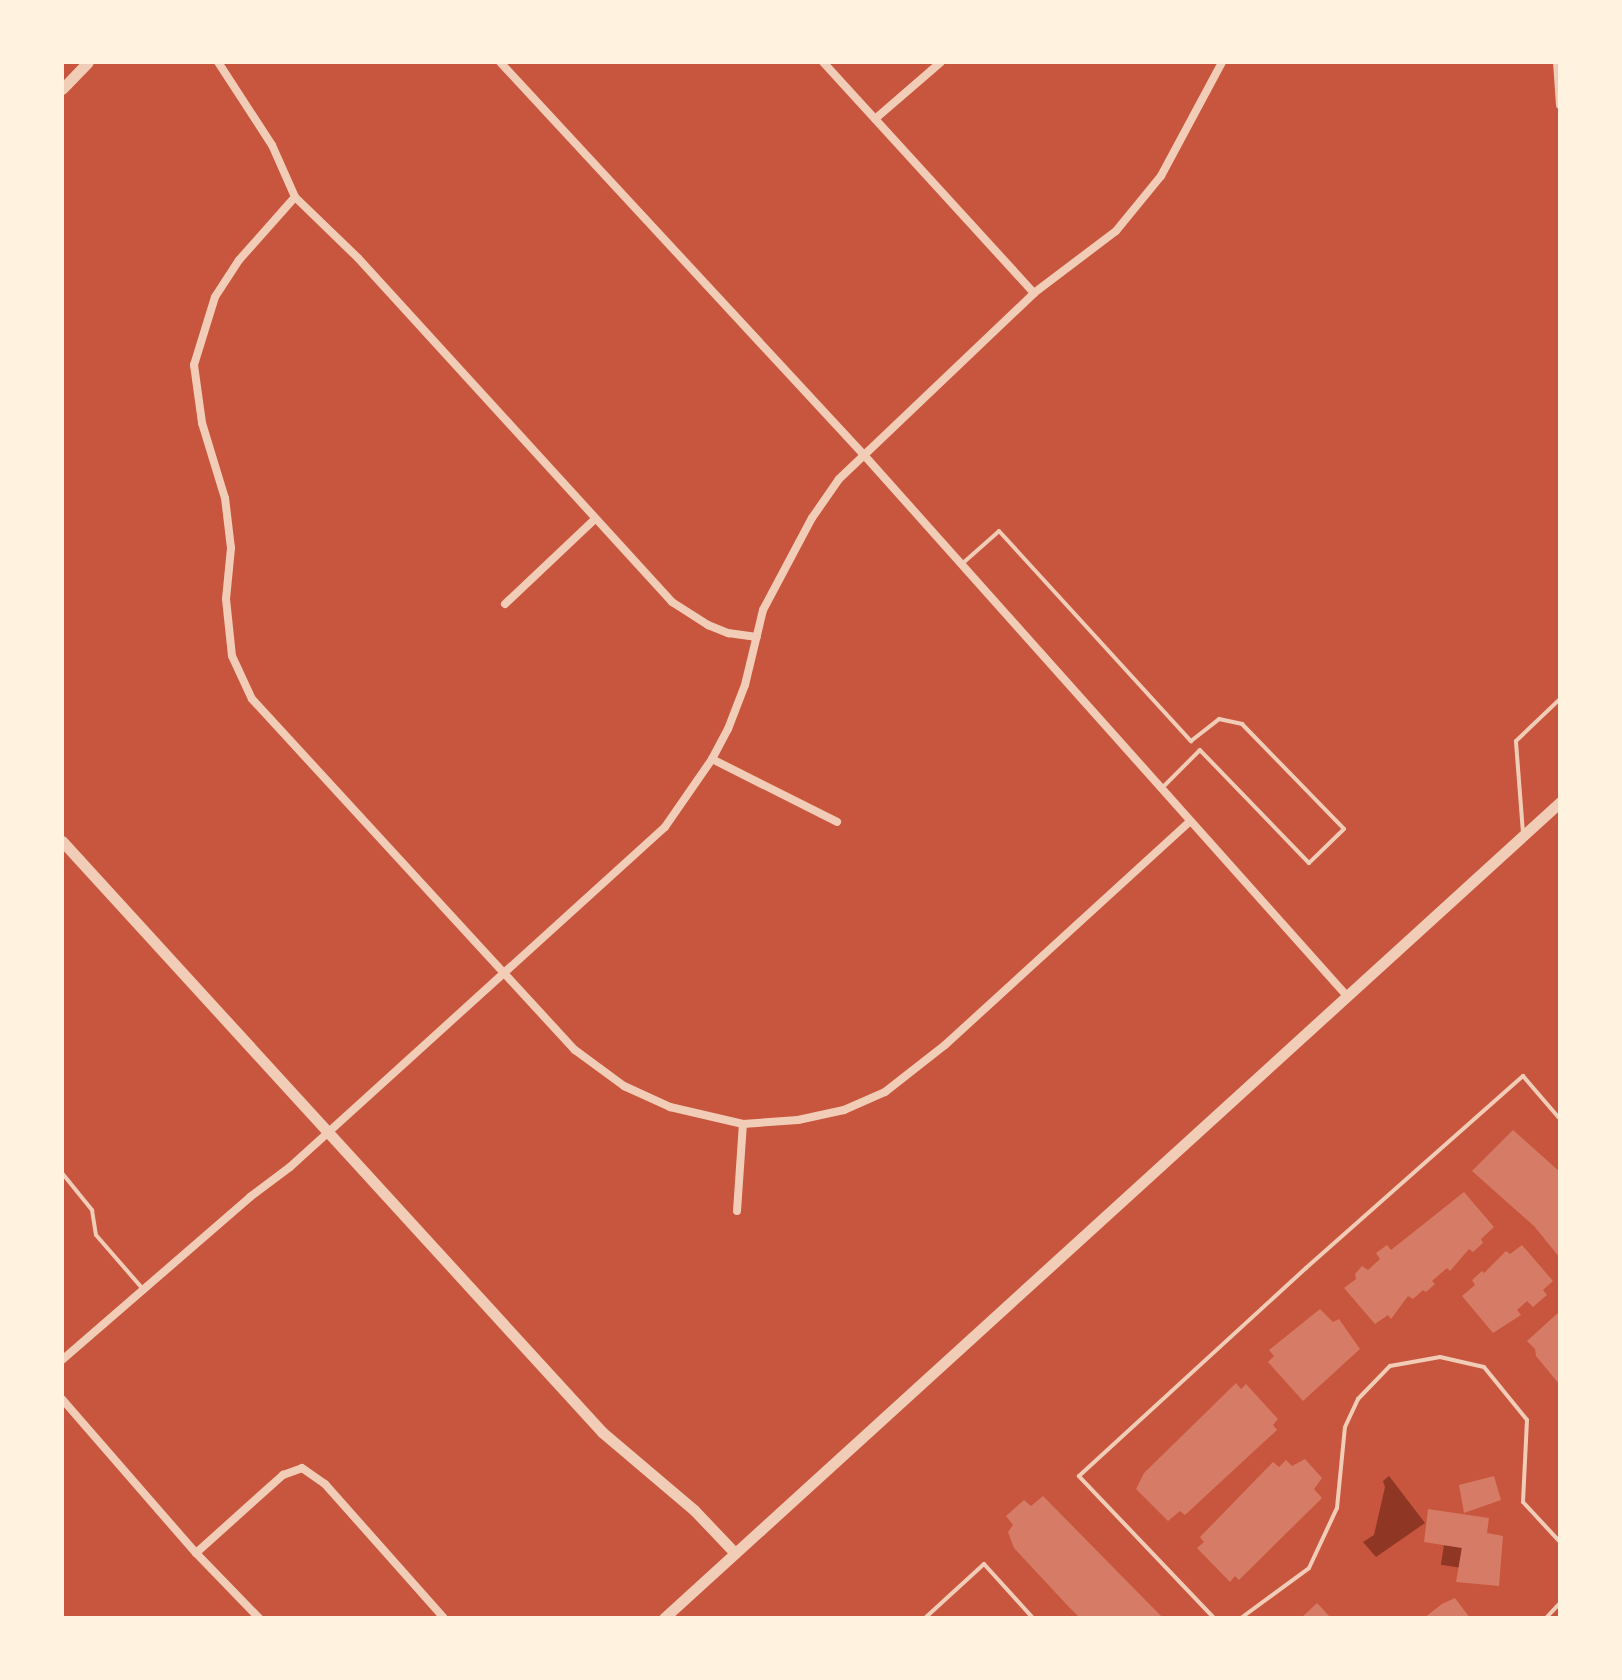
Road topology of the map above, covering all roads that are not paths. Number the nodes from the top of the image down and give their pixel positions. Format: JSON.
{"nodes":[{"id":1,"x":88,"y":62,"type":"edge"},
{"id":2,"x":218,"y":62,"type":"edge"},
{"id":3,"x":500,"y":62,"type":"edge"},
{"id":4,"x":823,"y":62,"type":"edge"},
{"id":5,"x":941,"y":62,"type":"edge"},
{"id":6,"x":1222,"y":62,"type":"edge"},
{"id":7,"x":1557,"y":62,"type":"edge"},
{"id":8,"x":62,"y":89,"type":"edge"},
{"id":9,"x":1560,"y":105,"type":"edge"},
{"id":10,"x":875,"y":119,"type":"junction"},
{"id":11,"x":295,"y":197,"type":"junction"},
{"id":12,"x":1034,"y":293,"type":"junction"},
{"id":13,"x":864,"y":455,"type":"junction"},
{"id":14,"x":595,"y":519,"type":"junction"},
{"id":15,"x":962,"y":564,"type":"junction"},
{"id":16,"x":505,"y":604,"type":"dead end"},
{"id":17,"x":757,"y":637,"type":"junction"},
{"id":18,"x":1560,"y":699,"type":"edge"},
{"id":19,"x":1191,"y":741,"type":"junction"},
{"id":20,"x":1200,"y":750,"type":"junction"},
{"id":21,"x":712,"y":759,"type":"junction"},
{"id":22,"x":1162,"y":789,"type":"junction"},
{"id":23,"x":1560,"y":802,"type":"edge"},
{"id":24,"x":1190,"y":821,"type":"junction"},
{"id":25,"x":837,"y":822,"type":"dead end"},
{"id":26,"x":1523,"y":836,"type":"junction"},
{"id":27,"x":62,"y":841,"type":"edge"},
{"id":28,"x":504,"y":971,"type":"junction"},
{"id":29,"x":1347,"y":996,"type":"junction"},
{"id":30,"x":1560,"y":1119,"type":"edge"},
{"id":31,"x":743,"y":1124,"type":"junction"},
{"id":32,"x":326,"y":1133,"type":"junction"},
{"id":33,"x":62,"y":1173,"type":"edge"},
{"id":34,"x":737,"y":1211,"type":"dead end"},
{"id":35,"x":143,"y":1289,"type":"junction"},
{"id":36,"x":62,"y":1360,"type":"edge"},
{"id":37,"x":62,"y":1399,"type":"edge"},
{"id":38,"x":1560,"y":1542,"type":"edge"},
{"id":39,"x":196,"y":1553,"type":"junction"},
{"id":40,"x":735,"y":1553,"type":"junction"},
{"id":41,"x":1560,"y":1603,"type":"edge"},
{"id":42,"x":259,"y":1618,"type":"edge"},
{"id":43,"x":444,"y":1618,"type":"edge"},
{"id":44,"x":664,"y":1618,"type":"edge"},
{"id":45,"x":925,"y":1618,"type":"edge"},
{"id":46,"x":1033,"y":1618,"type":"edge"},
{"id":47,"x":1214,"y":1618,"type":"edge"},
{"id":48,"x":1241,"y":1618,"type":"edge"},
{"id":49,"x":1546,"y":1618,"type":"edge"}],
"edges":[{"from":1,"to":8,"type":"street"},
{"from":2,"to":11,"type":"street"},
{"from":3,"to":13,"type":"street"},
{"from":4,"to":10,"type":"street"},
{"from":5,"to":10,"type":"street"},
{"from":6,"to":12,"type":"street"},
{"from":7,"to":9,"type":"street"},
{"from":10,"to":12,"type":"street"},
{"from":11,"to":14,"type":"street"},
{"from":11,"to":28,"type":"street"},
{"from":12,"to":13,"type":"street"},
{"from":13,"to":15,"type":"street"},
{"from":13,"to":17,"type":"street"},
{"from":14,"to":16,"type":"street"},
{"from":14,"to":17,"type":"street"},
{"from":15,"to":19,"type":"lane"},
{"from":15,"to":22,"type":"street"},
{"from":17,"to":21,"type":"street"},
{"from":18,"to":26,"type":"lane"},
{"from":19,"to":20,"type":"lane"},
{"from":19,"to":20,"type":"lane"},
{"from":20,"to":22,"type":"lane"},
{"from":21,"to":25,"type":"street"},
{"from":21,"to":28,"type":"street"},
{"from":22,"to":24,"type":"street"},
{"from":23,"to":26,"type":"street"},
{"from":24,"to":29,"type":"street"},
{"from":24,"to":31,"type":"street"},
{"from":26,"to":29,"type":"street"},
{"from":27,"to":32,"type":"street"},
{"from":28,"to":31,"type":"street"},
{"from":28,"to":32,"type":"street"},
{"from":29,"to":40,"type":"street"},
{"from":30,"to":47,"type":"lane"},
{"from":31,"to":34,"type":"street"},
{"from":32,"to":35,"type":"street"},
{"from":32,"to":40,"type":"street"},
{"from":33,"to":35,"type":"lane"},
{"from":35,"to":36,"type":"street"},
{"from":37,"to":39,"type":"street"},
{"from":38,"to":48,"type":"lane"},
{"from":39,"to":42,"type":"street"},
{"from":39,"to":43,"type":"street"},
{"from":40,"to":44,"type":"street"},
{"from":41,"to":49,"type":"lane"},
{"from":45,"to":46,"type":"lane"}]}
